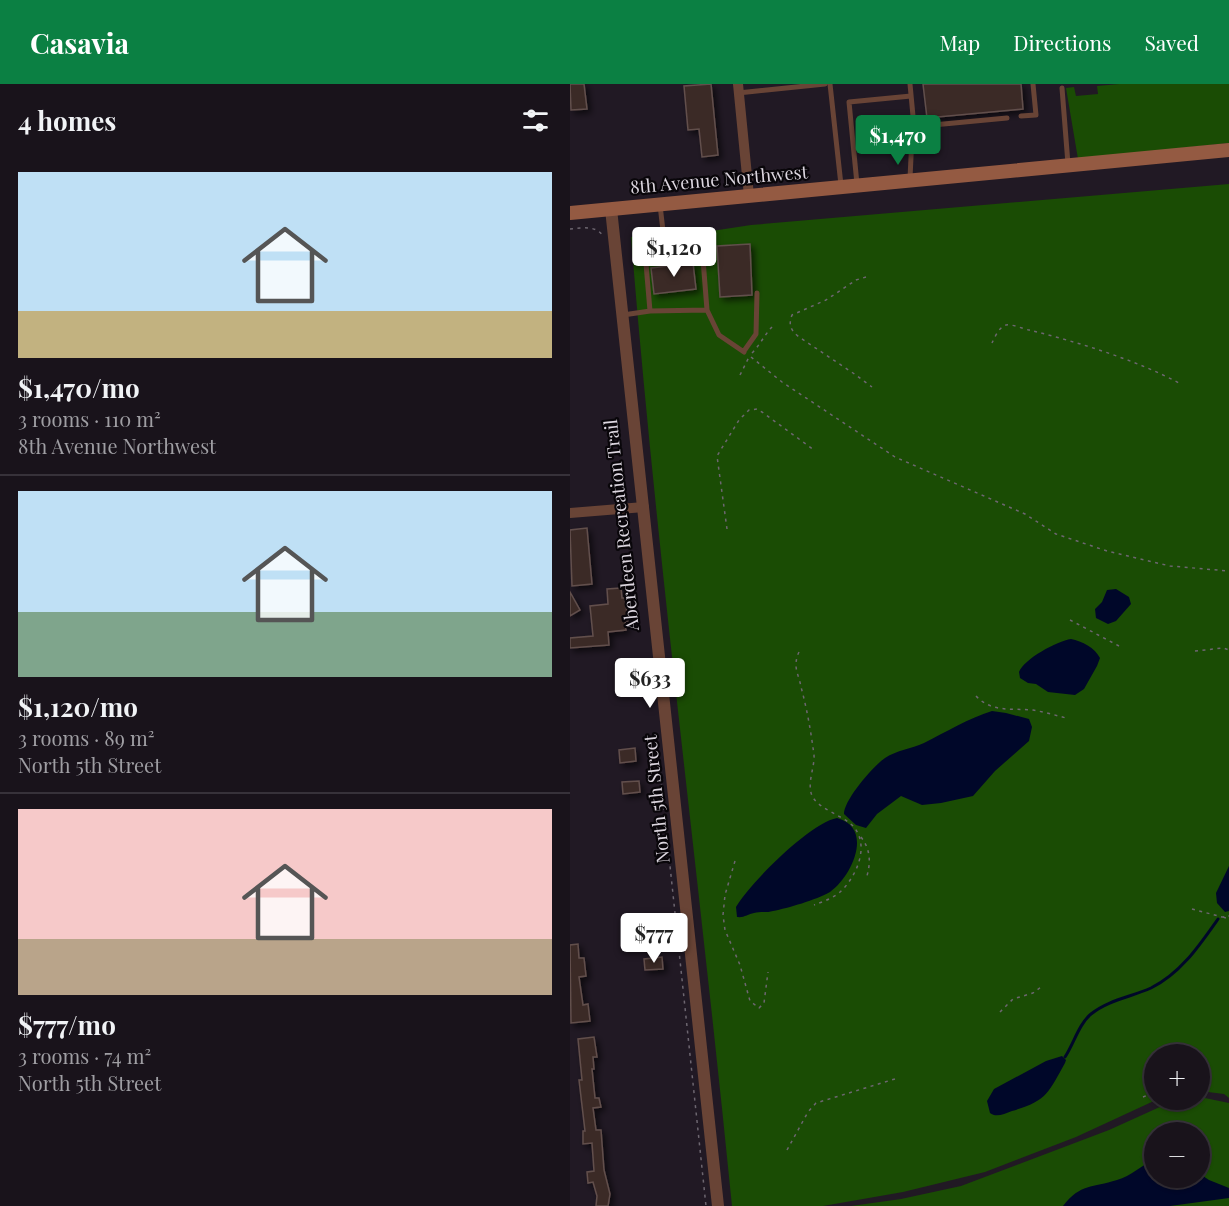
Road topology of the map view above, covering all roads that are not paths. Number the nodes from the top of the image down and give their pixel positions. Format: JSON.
{"nodes":[{"id":1,"x":825,"y":84,"type":"edge"},
{"id":2,"x":830,"y":84,"type":"edge"},
{"id":3,"x":910,"y":84,"type":"edge"},
{"id":4,"x":1033,"y":84,"type":"edge"},
{"id":5,"x":738,"y":88,"type":"edge"},
{"id":6,"x":1062,"y":88,"type":"dead end"},
{"id":7,"x":911,"y":96,"type":"junction"},
{"id":8,"x":1021,"y":116,"type":"dead end"},
{"id":9,"x":1007,"y":118,"type":"dead end"},
{"id":10,"x":912,"y":127,"type":"junction"},
{"id":11,"x":1229,"y":150,"type":"edge"},
{"id":12,"x":1068,"y":165,"type":"junction"},
{"id":13,"x":910,"y":180,"type":"junction"},
{"id":14,"x":857,"y":185,"type":"junction"},
{"id":15,"x":841,"y":187,"type":"junction"},
{"id":16,"x":749,"y":196,"type":"junction"},
{"id":17,"x":660,"y":204,"type":"junction"},
{"id":18,"x":611,"y":209,"type":"junction"},
{"id":19,"x":570,"y":213,"type":"edge"},
{"id":20,"x":665,"y":248,"type":"junction"},
{"id":21,"x":757,"y":293,"type":"dead end"},
{"id":22,"x":707,"y":310,"type":"junction"},
{"id":23,"x":650,"y":311,"type":"junction"},
{"id":24,"x":623,"y":315,"type":"junction"},
{"id":25,"x":644,"y":507,"type":"junction"},
{"id":26,"x":570,"y":513,"type":"edge"},
{"id":27,"x":718,"y":1206,"type":"edge"}],
"edges":[{"from":1,"to":5,"type":"lane"},
{"from":2,"to":15,"type":"lane"},
{"from":3,"to":7,"type":"lane"},
{"from":4,"to":8,"type":"lane"},
{"from":5,"to":16,"type":"street"},
{"from":6,"to":12,"type":"lane"},
{"from":7,"to":10,"type":"lane"},
{"from":7,"to":14,"type":"lane"},
{"from":9,"to":10,"type":"lane"},
{"from":10,"to":13,"type":"lane"},
{"from":11,"to":12,"type":"main road","name":"8th Avenue Northwest"},
{"from":12,"to":13,"type":"main road","name":"8th Avenue Northwest"},
{"from":13,"to":14,"type":"main road","name":"8th Avenue Northwest"},
{"from":14,"to":15,"type":"main road","name":"8th Avenue Northwest"},
{"from":15,"to":16,"type":"main road","name":"8th Avenue Northwest"},
{"from":16,"to":17,"type":"main road","name":"8th Avenue Northwest"},
{"from":17,"to":18,"type":"main road","name":"8th Avenue Northwest"},
{"from":17,"to":20,"type":"lane"},
{"from":18,"to":19,"type":"main road","name":"8th Avenue Northwest"},
{"from":18,"to":24,"type":"street","name":"North 5th Street"},
{"from":20,"to":22,"type":"lane"},
{"from":20,"to":23,"type":"lane"},
{"from":21,"to":22,"type":"lane"},
{"from":22,"to":23,"type":"lane"},
{"from":23,"to":24,"type":"lane"},
{"from":24,"to":25,"type":"street","name":"North 5th Street"},
{"from":25,"to":26,"type":"street"},
{"from":25,"to":27,"type":"street","name":"North 5th Street"}]}
